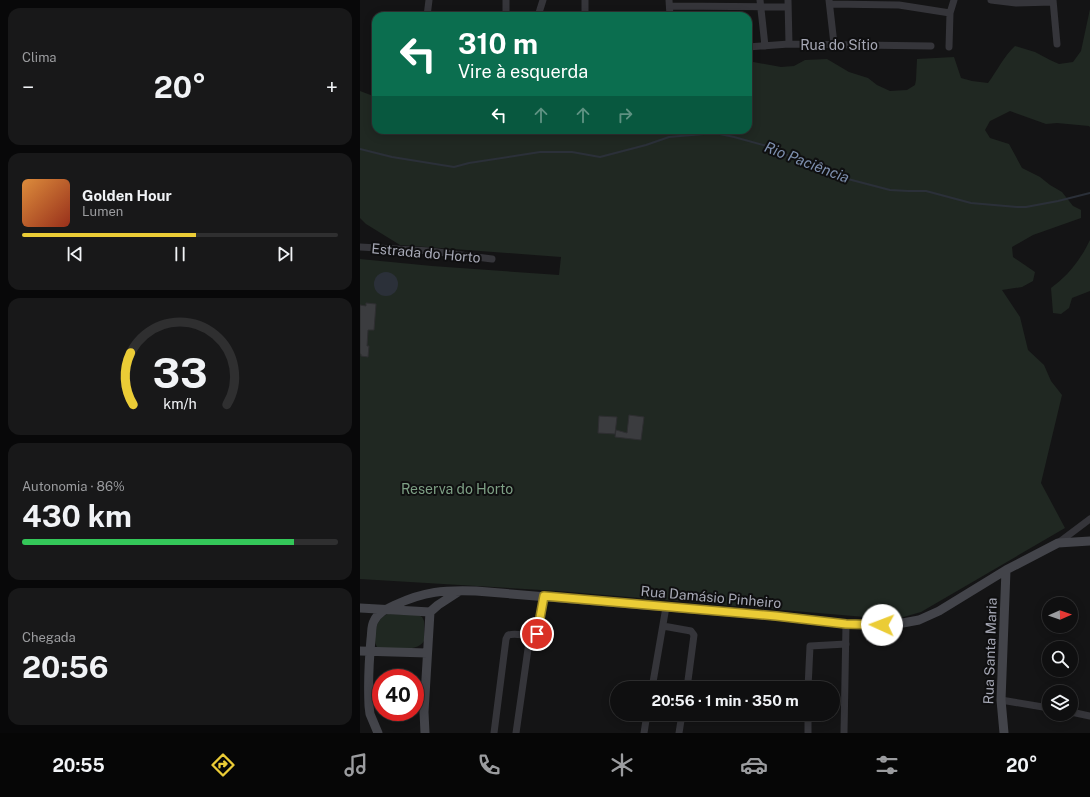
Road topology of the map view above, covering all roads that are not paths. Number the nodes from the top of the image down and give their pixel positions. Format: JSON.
{"nodes":[{"id":1,"x":429,"y":0,"type":"edge"},
{"id":2,"x":506,"y":0,"type":"edge"},
{"id":3,"x":543,"y":0,"type":"edge"},
{"id":4,"x":585,"y":0,"type":"edge"},
{"id":5,"x":954,"y":0,"type":"edge"},
{"id":6,"x":991,"y":0,"type":"edge"},
{"id":7,"x":1053,"y":1,"type":"edge"},
{"id":8,"x":829,"y":2,"type":"edge"},
{"id":9,"x":670,"y":3,"type":"edge"},
{"id":10,"x":788,"y":3,"type":"edge"},
{"id":11,"x":761,"y":4,"type":"edge"},
{"id":12,"x":428,"y":12,"type":"edge"},
{"id":13,"x":506,"y":12,"type":"edge"},
{"id":14,"x":539,"y":12,"type":"edge"},
{"id":15,"x":585,"y":12,"type":"edge"},
{"id":16,"x":950,"y":13,"type":"junction"},
{"id":17,"x":789,"y":44,"type":"junction"},
{"id":18,"x":834,"y":44,"type":"junction"},
{"id":19,"x":1057,"y":44,"type":"dead end"},
{"id":20,"x":765,"y":46,"type":"junction"},
{"id":21,"x":931,"y":46,"type":"dead end"},
{"id":22,"x":752,"y":47,"type":"edge"},
{"id":23,"x":949,"y":47,"type":"dead end"},
{"id":24,"x":360,"y":247,"type":"edge"},
{"id":25,"x":492,"y":258,"type":"dead end"},
{"id":26,"x":1090,"y":519,"type":"edge"},
{"id":27,"x":1090,"y":541,"type":"edge"},
{"id":28,"x":1058,"y":543,"type":"junction"},
{"id":29,"x":1006,"y":570,"type":"junction"},
{"id":30,"x":459,"y":591,"type":"junction"},
{"id":31,"x":544,"y":596,"type":"junction"},
{"id":32,"x":666,"y":607,"type":"junction"},
{"id":33,"x":360,"y":608,"type":"edge"},
{"id":34,"x":384,"y":610,"type":"junction"},
{"id":35,"x":430,"y":612,"type":"junction"},
{"id":36,"x":846,"y":624,"type":"junction"},
{"id":37,"x":663,"y":626,"type":"junction"},
{"id":38,"x":530,"y":635,"type":"junction"},
{"id":39,"x":846,"y":644,"type":"junction"},
{"id":40,"x":360,"y":651,"type":"edge"},
{"id":41,"x":370,"y":652,"type":"junction"},
{"id":42,"x":427,"y":653,"type":"junction"},
{"id":43,"x":653,"y":681,"type":"edge"},
{"id":44,"x":687,"y":681,"type":"edge"},
{"id":45,"x":808,"y":681,"type":"edge"},
{"id":46,"x":1001,"y":700,"type":"junction"},
{"id":47,"x":1042,"y":707,"type":"edge"},
{"id":48,"x":1078,"y":713,"type":"edge"},
{"id":49,"x":1090,"y":716,"type":"edge"},
{"id":50,"x":646,"y":721,"type":"edge"},
{"id":51,"x":681,"y":721,"type":"edge"},
{"id":52,"x":808,"y":721,"type":"edge"},
{"id":53,"x":378,"y":733,"type":"edge"},
{"id":54,"x":425,"y":733,"type":"edge"},
{"id":55,"x":494,"y":733,"type":"edge"},
{"id":56,"x":516,"y":733,"type":"edge"},
{"id":57,"x":644,"y":733,"type":"edge"},
{"id":58,"x":679,"y":733,"type":"edge"},
{"id":59,"x":808,"y":733,"type":"edge"},
{"id":60,"x":844,"y":733,"type":"edge"},
{"id":61,"x":1004,"y":733,"type":"edge"}],
"edges":[{"from":1,"to":12,"type":"street"},
{"from":2,"to":13,"type":"street"},
{"from":3,"to":14,"type":"street"},
{"from":4,"to":15,"type":"street"},
{"from":5,"to":16,"type":"street"},
{"from":6,"to":7,"type":"street"},
{"from":7,"to":19,"type":"street"},
{"from":8,"to":16,"type":"street"},
{"from":8,"to":18,"type":"street"},
{"from":9,"to":11,"type":"street"},
{"from":10,"to":11,"type":"street"},
{"from":10,"to":17,"type":"street"},
{"from":11,"to":20,"type":"street"},
{"from":16,"to":23,"type":"street"},
{"from":17,"to":18,"type":"street","name":"Rua do Sítio"},
{"from":17,"to":20,"type":"street","name":"Rua do Sítio"},
{"from":18,"to":21,"type":"street","name":"Rua do Sítio"},
{"from":20,"to":22,"type":"street","name":"Rua do Sítio"},
{"from":24,"to":25,"type":"street","name":"Estrada do Horto"},
{"from":26,"to":28,"type":"street"},
{"from":27,"to":28,"type":"street","name":"Rua Damásio Pinheiro"},
{"from":28,"to":29,"type":"street","name":"Rua Damásio Pinheiro"},
{"from":29,"to":36,"type":"street","name":"Rua Damásio Pinheiro"},
{"from":29,"to":46,"type":"street","name":"Rua Santa Maria"},
{"from":30,"to":31,"type":"street","name":"Rua Damásio Pinheiro"},
{"from":30,"to":34,"type":"street","name":"Rua Damásio Pinheiro"},
{"from":30,"to":35,"type":"street"},
{"from":31,"to":32,"type":"street","name":"Rua Damásio Pinheiro"},
{"from":31,"to":38,"type":"street"},
{"from":32,"to":36,"type":"street","name":"Rua Damásio Pinheiro"},
{"from":32,"to":37,"type":"street"},
{"from":33,"to":34,"type":"street"},
{"from":34,"to":35,"type":"street"},
{"from":34,"to":41,"type":"street"},
{"from":35,"to":42,"type":"street"},
{"from":36,"to":39,"type":"street"},
{"from":37,"to":43,"type":"street"},
{"from":37,"to":44,"type":"street"},
{"from":38,"to":55,"type":"street"},
{"from":38,"to":56,"type":"street"},
{"from":39,"to":45,"type":"street"},
{"from":39,"to":60,"type":"street"},
{"from":40,"to":41,"type":"street"},
{"from":41,"to":42,"type":"street"},
{"from":41,"to":53,"type":"street"},
{"from":42,"to":54,"type":"street"},
{"from":46,"to":47,"type":"street"},
{"from":46,"to":61,"type":"street","name":"Rua Santa Maria"},
{"from":48,"to":49,"type":"street"},
{"from":50,"to":57,"type":"street"},
{"from":51,"to":58,"type":"street"},
{"from":52,"to":59,"type":"street"}]}
